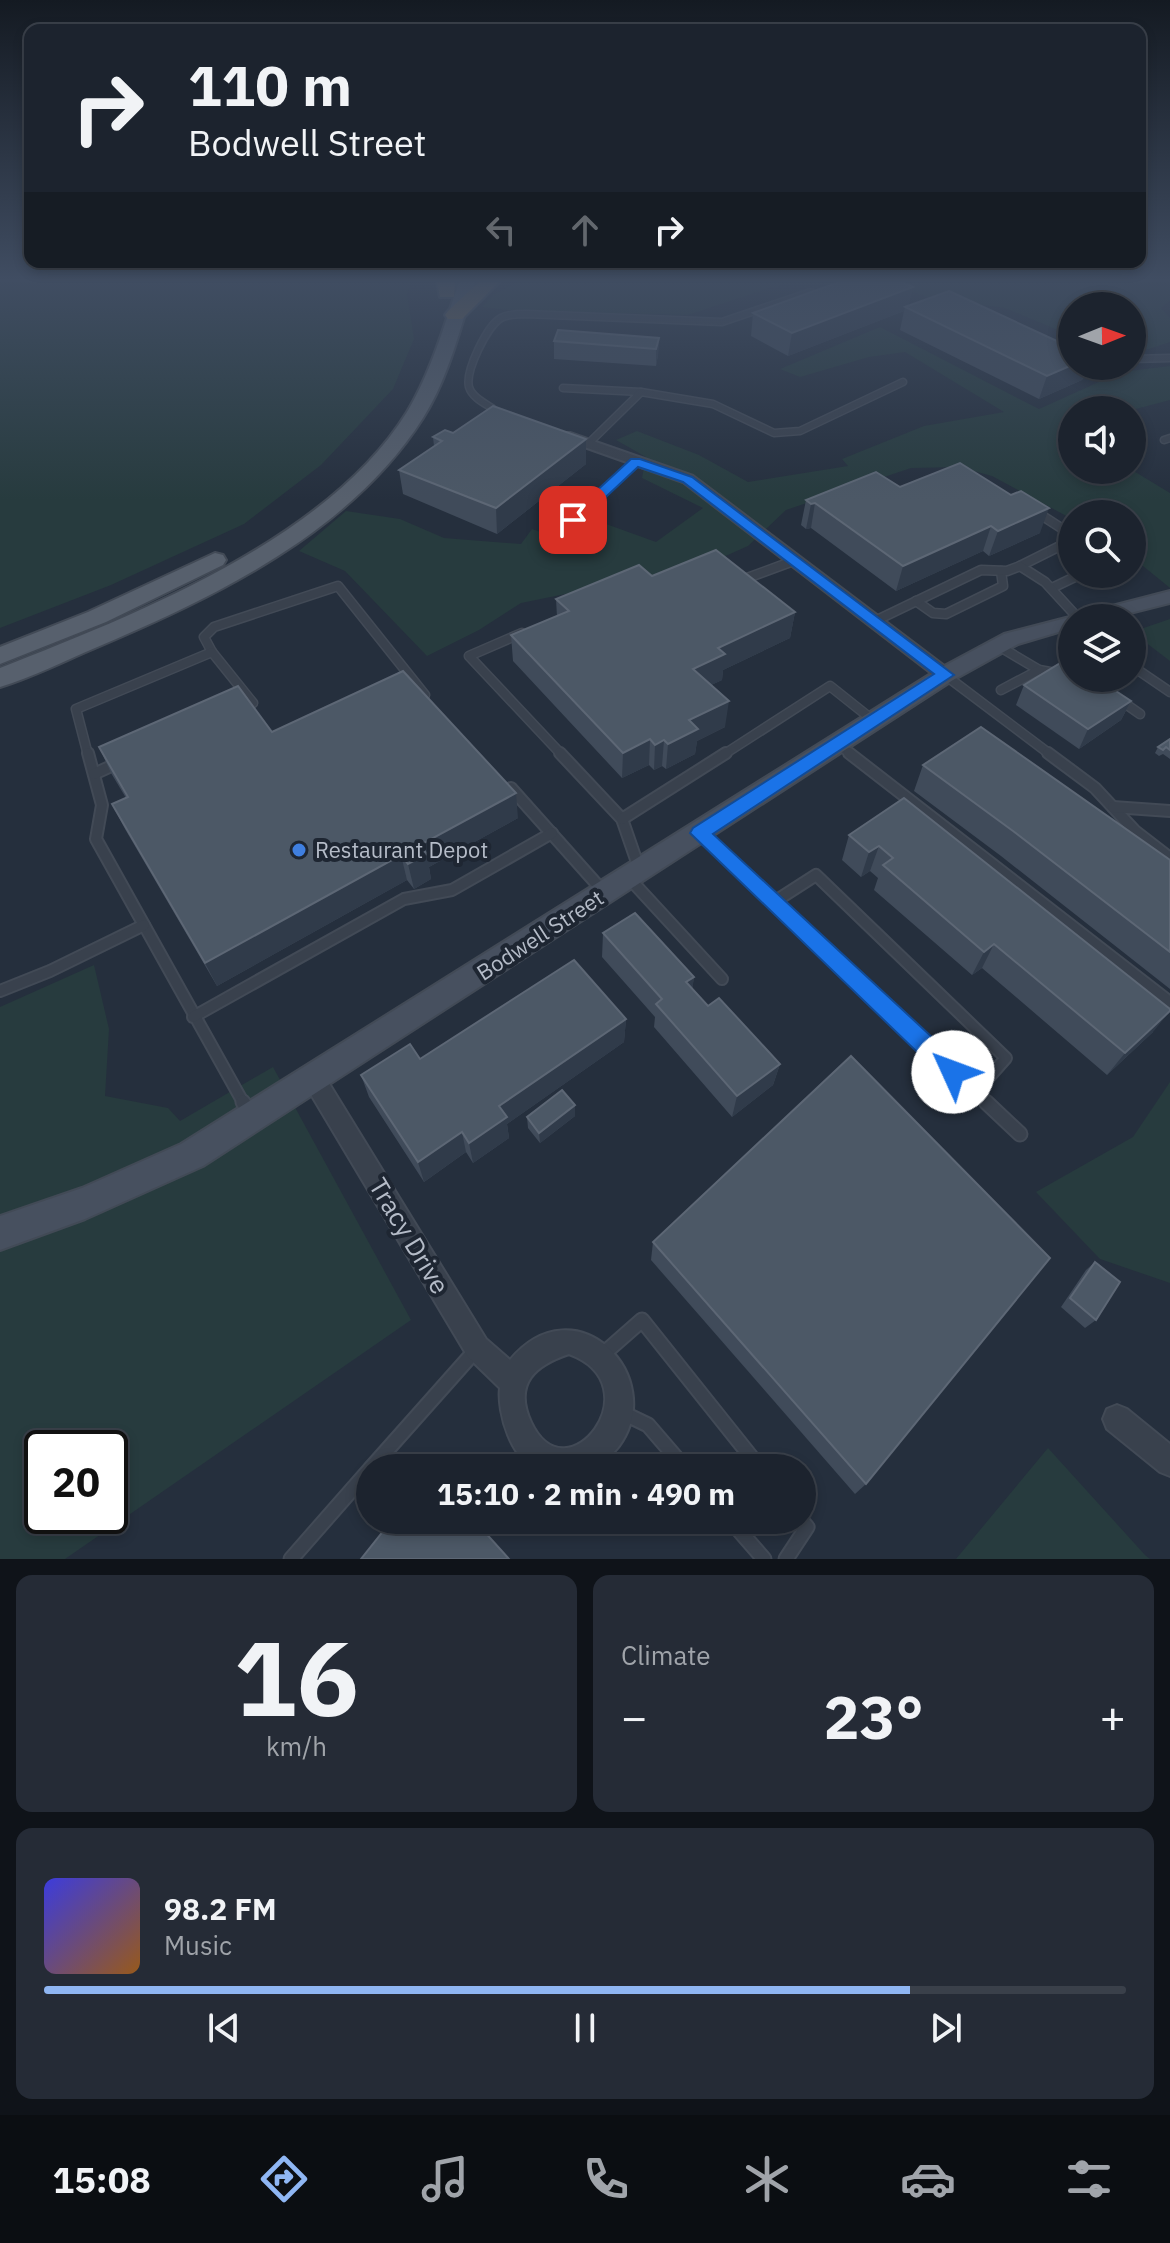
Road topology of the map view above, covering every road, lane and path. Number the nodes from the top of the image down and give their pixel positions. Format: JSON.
{"nodes":[{"id":1,"x":423,"y":355,"type":"edge"},
{"id":2,"x":441,"y":355,"type":"edge"},
{"id":3,"x":478,"y":355,"type":"edge"},
{"id":4,"x":1170,"y":358,"type":"edge"},
{"id":5,"x":1146,"y":359,"type":"edge"},
{"id":6,"x":903,"y":382,"type":"dead end"},
{"id":7,"x":563,"y":388,"type":"dead end"},
{"id":8,"x":641,"y":392,"type":"junction"},
{"id":9,"x":492,"y":408,"type":"joint"},
{"id":10,"x":508,"y":417,"type":"edge"},
{"id":11,"x":550,"y":430,"type":"edge"},
{"id":12,"x":588,"y":444,"type":"junction"},
{"id":13,"x":636,"y":462,"type":"junction"},
{"id":14,"x":1033,"y":510,"type":"edge"},
{"id":15,"x":573,"y":520,"type":"dead end"},
{"id":16,"x":1058,"y":528,"type":"edge"},
{"id":17,"x":1058,"y":546,"type":"edge"},
{"id":18,"x":796,"y":560,"type":"junction"},
{"id":19,"x":1020,"y":566,"type":"junction"},
{"id":20,"x":1001,"y":571,"type":"junction"},
{"id":21,"x":738,"y":581,"type":"edge"},
{"id":22,"x":1058,"y":585,"type":"edge"},
{"id":23,"x":1052,"y":588,"type":"junction"},
{"id":24,"x":1170,"y":597,"type":"edge"},
{"id":25,"x":916,"y":601,"type":"junction"},
{"id":26,"x":1067,"y":604,"type":"edge"},
{"id":27,"x":1140,"y":604,"type":"edge"},
{"id":28,"x":875,"y":621,"type":"junction"},
{"id":29,"x":1058,"y":625,"type":"edge"},
{"id":30,"x":538,"y":626,"type":"edge"},
{"id":31,"x":997,"y":645,"type":"junction"},
{"id":32,"x":212,"y":652,"type":"junction"},
{"id":33,"x":0,"y":656,"type":"edge"},
{"id":34,"x":1039,"y":670,"type":"junction"},
{"id":35,"x":1058,"y":673,"type":"edge"},
{"id":36,"x":945,"y":675,"type":"junction"},
{"id":37,"x":1146,"y":676,"type":"edge"},
{"id":38,"x":0,"y":678,"type":"edge"},
{"id":39,"x":1001,"y":690,"type":"dead end"},
{"id":40,"x":1108,"y":692,"type":"edge"},
{"id":41,"x":1170,"y":692,"type":"edge"},
{"id":42,"x":432,"y":702,"type":"edge"},
{"id":43,"x":1140,"y":714,"type":"dead end"},
{"id":44,"x":224,"y":716,"type":"edge"},
{"id":45,"x":874,"y":721,"type":"junction"},
{"id":46,"x":838,"y":744,"type":"junction"},
{"id":47,"x":123,"y":761,"type":"edge"},
{"id":48,"x":94,"y":774,"type":"junction"},
{"id":49,"x":502,"y":778,"type":"edge"},
{"id":50,"x":1113,"y":807,"type":"junction"},
{"id":51,"x":1170,"y":811,"type":"edge"},
{"id":52,"x":622,"y":819,"type":"junction"},
{"id":53,"x":552,"y":833,"type":"junction"},
{"id":54,"x":699,"y":833,"type":"junction"},
{"id":55,"x":1170,"y":858,"type":"edge"},
{"id":56,"x":635,"y":874,"type":"junction"},
{"id":57,"x":605,"y":893,"type":"junction"},
{"id":58,"x":774,"y":902,"type":"junction"},
{"id":59,"x":144,"y":925,"type":"junction"},
{"id":60,"x":722,"y":979,"type":"dead end"},
{"id":61,"x":0,"y":991,"type":"edge"},
{"id":62,"x":1170,"y":1002,"type":"edge"},
{"id":63,"x":193,"y":1017,"type":"junction"},
{"id":64,"x":314,"y":1079,"type":"junction"},
{"id":65,"x":975,"y":1093,"type":"junction"},
{"id":66,"x":253,"y":1118,"type":"junction"},
{"id":67,"x":1020,"y":1134,"type":"dead end"},
{"id":68,"x":0,"y":1233,"type":"edge"},
{"id":69,"x":477,"y":1348,"type":"junction"},
{"id":70,"x":601,"y":1356,"type":"junction"},
{"id":71,"x":514,"y":1383,"type":"junction"},
{"id":72,"x":618,"y":1411,"type":"junction"},
{"id":73,"x":1117,"y":1419,"type":"dead end"},
{"id":74,"x":384,"y":1454,"type":"edge"},
{"id":75,"x":673,"y":1454,"type":"edge"},
{"id":76,"x":749,"y":1454,"type":"edge"},
{"id":77,"x":1170,"y":1462,"type":"edge"},
{"id":78,"x":356,"y":1486,"type":"edge"},
{"id":79,"x":742,"y":1534,"type":"edge"},
{"id":80,"x":802,"y":1534,"type":"edge"},
{"id":81,"x":291,"y":1559,"type":"edge"},
{"id":82,"x":764,"y":1559,"type":"edge"},
{"id":83,"x":786,"y":1559,"type":"edge"}],
"edges":[{"from":1,"to":33,"type":"main road"},
{"from":2,"to":38,"type":"main road"},
{"from":3,"to":9,"type":"lane"},
{"from":4,"to":5,"type":"lane"},
{"from":6,"to":8,"type":"lane"},
{"from":7,"to":8,"type":"lane"},
{"from":8,"to":12,"type":"lane"},
{"from":9,"to":10,"type":"street"},
{"from":11,"to":12,"type":"street"},
{"from":12,"to":13,"type":"street"},
{"from":13,"to":15,"type":"lane"},
{"from":13,"to":18,"type":"street"},
{"from":14,"to":16,"type":"lane"},
{"from":17,"to":19,"type":"lane"},
{"from":18,"to":21,"type":"lane"},
{"from":18,"to":28,"type":"street"},
{"from":19,"to":20,"type":"lane"},
{"from":19,"to":23,"type":"lane"},
{"from":20,"to":25,"type":"lane"},
{"from":20,"to":25,"type":"lane"},
{"from":22,"to":23,"type":"lane"},
{"from":23,"to":26,"type":"lane"},
{"from":24,"to":27,"type":"street"},
{"from":25,"to":28,"type":"lane"},
{"from":28,"to":36,"type":"street"},
{"from":29,"to":31,"type":"street","name":"Bodwell Street"},
{"from":30,"to":52,"type":"lane"},
{"from":31,"to":34,"type":"lane"},
{"from":31,"to":36,"type":"street","name":"Bodwell Street"},
{"from":32,"to":42,"type":"lane"},
{"from":32,"to":44,"type":"lane"},
{"from":32,"to":48,"type":"lane"},
{"from":34,"to":35,"type":"lane"},
{"from":34,"to":39,"type":"lane"},
{"from":36,"to":45,"type":"street","name":"Bodwell Street"},
{"from":36,"to":50,"type":"lane"},
{"from":37,"to":41,"type":"lane"},
{"from":40,"to":43,"type":"lane"},
{"from":45,"to":46,"type":"street","name":"Bodwell Street"},
{"from":45,"to":52,"type":"lane"},
{"from":46,"to":54,"type":"street","name":"Bodwell Street"},
{"from":46,"to":62,"type":"lane"},
{"from":47,"to":48,"type":"lane"},
{"from":48,"to":59,"type":"lane"},
{"from":49,"to":53,"type":"lane"},
{"from":50,"to":51,"type":"lane"},
{"from":50,"to":55,"type":"lane"},
{"from":52,"to":56,"type":"lane"},
{"from":53,"to":57,"type":"lane"},
{"from":53,"to":63,"type":"lane"},
{"from":54,"to":56,"type":"street","name":"Bodwell Street"},
{"from":54,"to":58,"type":"lane"},
{"from":56,"to":57,"type":"street","name":"Bodwell Street"},
{"from":56,"to":60,"type":"lane"},
{"from":57,"to":64,"type":"street","name":"Bodwell Street"},
{"from":58,"to":65,"type":"lane"},
{"from":58,"to":65,"type":"lane"},
{"from":59,"to":61,"type":"lane"},
{"from":59,"to":63,"type":"lane"},
{"from":63,"to":66,"type":"lane"},
{"from":64,"to":66,"type":"street","name":"Bodwell Street"},
{"from":64,"to":69,"type":"street","name":"Tracy Drive"},
{"from":65,"to":67,"type":"lane"},
{"from":66,"to":68,"type":"street","name":"Bodwell Street"},
{"from":69,"to":71,"type":"street","name":"Tracy Drive"},
{"from":69,"to":74,"type":"lane"},
{"from":70,"to":71,"type":"street"},
{"from":70,"to":72,"type":"street"},
{"from":70,"to":76,"type":"lane"},
{"from":71,"to":72,"type":"street"},
{"from":72,"to":75,"type":"lane"},
{"from":73,"to":77,"type":"street"},
{"from":78,"to":81,"type":"lane"},
{"from":79,"to":82,"type":"lane"},
{"from":80,"to":83,"type":"lane"}]}
